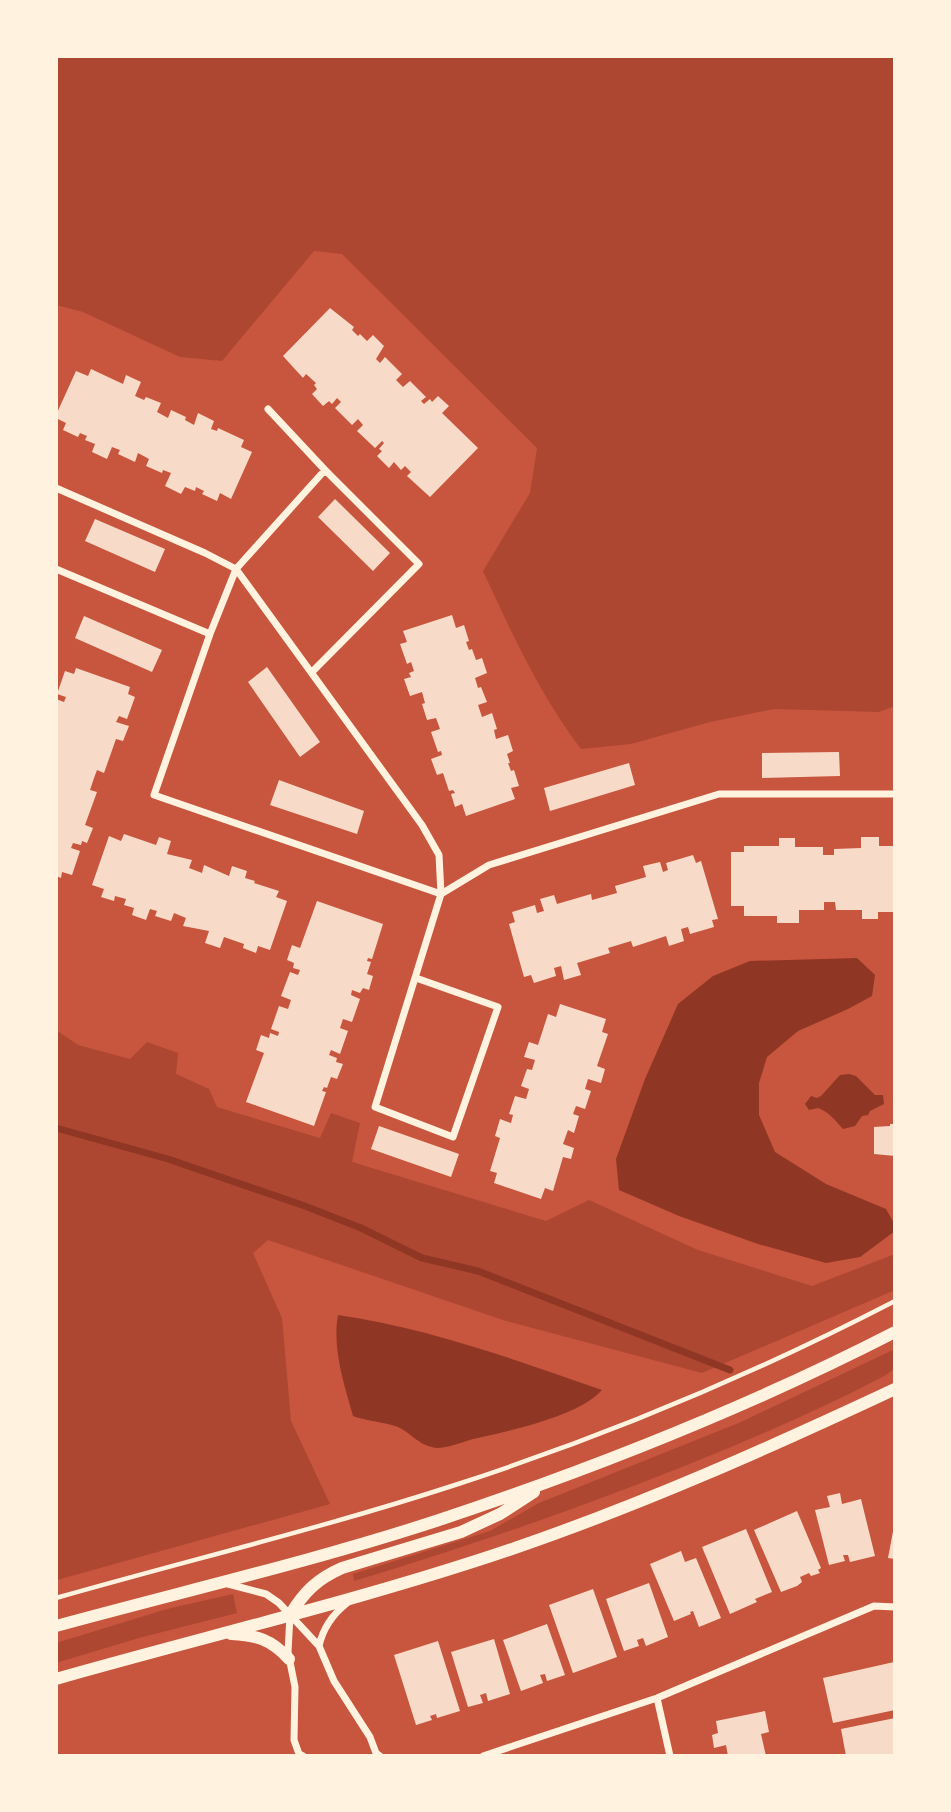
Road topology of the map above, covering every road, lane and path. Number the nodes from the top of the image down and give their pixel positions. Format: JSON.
{"nodes":[{"id":1,"x":268,"y":409,"type":"dead end"},
{"id":2,"x":325,"y":470,"type":"junction"},
{"id":3,"x":56,"y":488,"type":"edge"},
{"id":4,"x":56,"y":569,"type":"edge"},
{"id":5,"x":236,"y":569,"type":"junction"},
{"id":6,"x":210,"y":634,"type":"junction"},
{"id":7,"x":312,"y":672,"type":"junction"},
{"id":8,"x":895,"y":794,"type":"edge"},
{"id":9,"x":441,"y":894,"type":"junction"},
{"id":10,"x":416,"y":978,"type":"junction"},
{"id":11,"x":895,"y":1301,"type":"edge"},
{"id":12,"x":895,"y":1332,"type":"edge"},
{"id":13,"x":895,"y":1389,"type":"edge"},
{"id":14,"x":552,"y":1481,"type":"junction"},
{"id":15,"x":212,"y":1583,"type":"junction"},
{"id":16,"x":358,"y":1595,"type":"junction"},
{"id":17,"x":56,"y":1598,"type":"edge"},
{"id":18,"x":895,"y":1607,"type":"edge"},
{"id":19,"x":290,"y":1615,"type":"junction"},
{"id":20,"x":56,"y":1626,"type":"edge"},
{"id":21,"x":217,"y":1634,"type":"junction"},
{"id":22,"x":319,"y":1646,"type":"junction"},
{"id":23,"x":289,"y":1660,"type":"junction"},
{"id":24,"x":56,"y":1679,"type":"edge"},
{"id":25,"x":657,"y":1698,"type":"junction"},
{"id":26,"x":303,"y":1756,"type":"edge"},
{"id":27,"x":380,"y":1756,"type":"edge"},
{"id":28,"x":483,"y":1756,"type":"edge"},
{"id":29,"x":670,"y":1756,"type":"edge"}],
"edges":[{"from":1,"to":2,"type":"street"},
{"from":2,"to":5,"type":"street"},
{"from":2,"to":7,"type":"street"},
{"from":3,"to":5,"type":"street"},
{"from":4,"to":6,"type":"street"},
{"from":5,"to":6,"type":"street"},
{"from":5,"to":7,"type":"street"},
{"from":6,"to":9,"type":"street"},
{"from":7,"to":9,"type":"street"},
{"from":8,"to":9,"type":"street"},
{"from":9,"to":10,"type":"street"},
{"from":10,"to":10,"type":"street"},
{"from":11,"to":17,"type":"path"},
{"from":12,"to":14,"type":"street"},
{"from":13,"to":16,"type":"street"},
{"from":14,"to":15,"type":"street"},
{"from":14,"to":19,"type":"street"},
{"from":15,"to":19,"type":"street"},
{"from":15,"to":20,"type":"street"},
{"from":16,"to":19,"type":"street"},
{"from":16,"to":22,"type":"street"},
{"from":18,"to":25,"type":"street"},
{"from":19,"to":21,"type":"street"},
{"from":19,"to":22,"type":"street"},
{"from":19,"to":23,"type":"street"},
{"from":21,"to":23,"type":"street"},
{"from":21,"to":24,"type":"street"},
{"from":22,"to":27,"type":"street"},
{"from":23,"to":26,"type":"street"},
{"from":25,"to":28,"type":"street"},
{"from":25,"to":29,"type":"street"}]}
